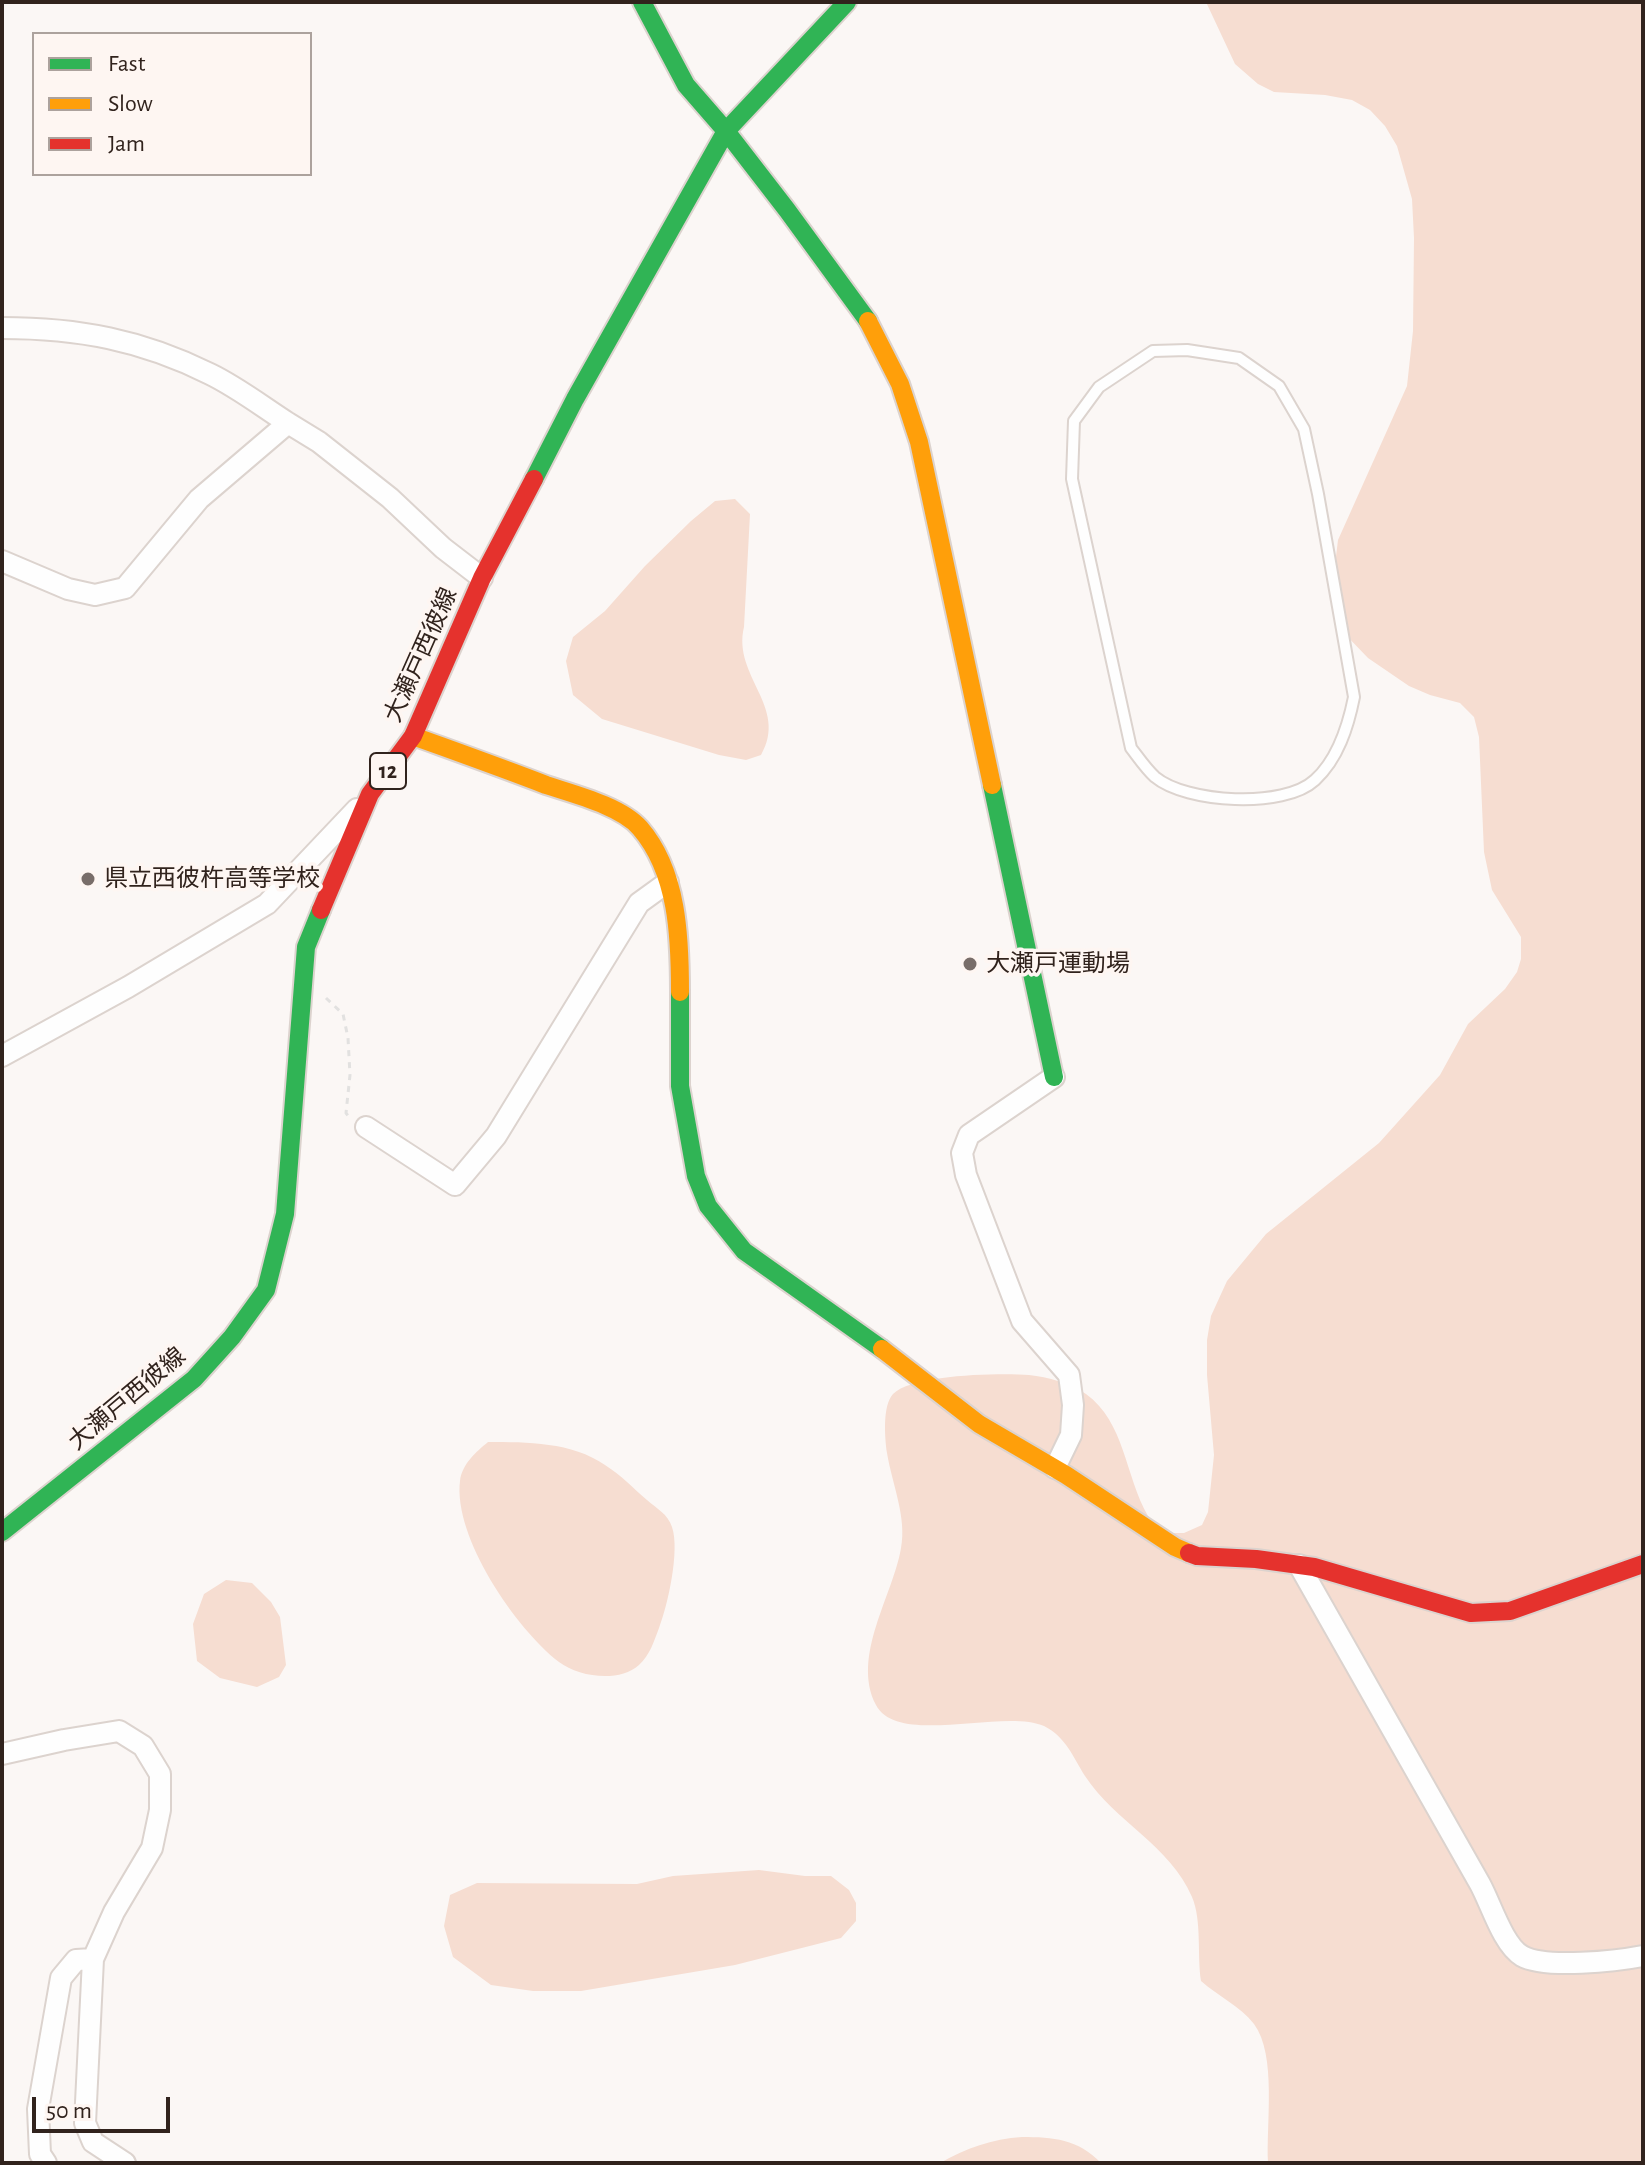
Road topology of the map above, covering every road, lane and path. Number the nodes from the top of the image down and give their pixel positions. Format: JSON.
{"nodes":[{"id":1,"x":642,"y":2,"type":"edge"},
{"id":2,"x":847,"y":2,"type":"edge"},
{"id":3,"x":726,"y":131,"type":"junction"},
{"id":4,"x":2,"y":328,"type":"edge"},
{"id":5,"x":288,"y":423,"type":"junction"},
{"id":6,"x":2,"y":561,"type":"edge"},
{"id":7,"x":482,"y":578,"type":"junction"},
{"id":8,"x":413,"y":736,"type":"junction"},
{"id":9,"x":370,"y":794,"type":"junction"},
{"id":10,"x":1196,"y":795,"type":"joint"},
{"id":11,"x":668,"y":882,"type":"junction"},
{"id":12,"x":302,"y":991,"type":"junction"},
{"id":13,"x":2,"y":1056,"type":"edge"},
{"id":14,"x":1054,"y":1077,"type":"joint"},
{"id":15,"x":366,"y":1127,"type":"joint"},
{"id":16,"x":1055,"y":1468,"type":"junction"},
{"id":17,"x":2,"y":1532,"type":"edge"},
{"id":18,"x":1643,"y":1564,"type":"edge"},
{"id":19,"x":1299,"y":1565,"type":"junction"},
{"id":20,"x":2,"y":1754,"type":"edge"},
{"id":21,"x":1643,"y":1956,"type":"edge"},
{"id":22,"x":93,"y":1959,"type":"junction"},
{"id":23,"x":46,"y":2163,"type":"edge"},
{"id":24,"x":125,"y":2163,"type":"edge"}],
"edges":[{"from":1,"to":3,"type":"street"},
{"from":2,"to":3,"type":"street","name":"大瀬戸西彼線","number":"12"},
{"from":3,"to":7,"type":"street","name":"大瀬戸西彼線","number":"12"},
{"from":3,"to":14,"type":"street"},
{"from":4,"to":5,"type":"street"},
{"from":5,"to":6,"type":"street"},
{"from":5,"to":7,"type":"street"},
{"from":7,"to":8,"type":"street","name":"大瀬戸西彼線","number":"12"},
{"from":8,"to":9,"type":"street","name":"大瀬戸西彼線","number":"12"},
{"from":8,"to":11,"type":"street"},
{"from":9,"to":12,"type":"street","name":"大瀬戸西彼線","number":"12"},
{"from":9,"to":13,"type":"street"},
{"from":10,"to":10,"type":"lane"},
{"from":11,"to":15,"type":"street"},
{"from":11,"to":16,"type":"street"},
{"from":12,"to":15,"type":"path"},
{"from":12,"to":17,"type":"street","name":"大瀬戸西彼線","number":"12"},
{"from":14,"to":16,"type":"street"},
{"from":16,"to":19,"type":"street"},
{"from":18,"to":19,"type":"street"},
{"from":19,"to":21,"type":"street"},
{"from":20,"to":22,"type":"street"},
{"from":22,"to":23,"type":"street"},
{"from":22,"to":24,"type":"street"}]}
